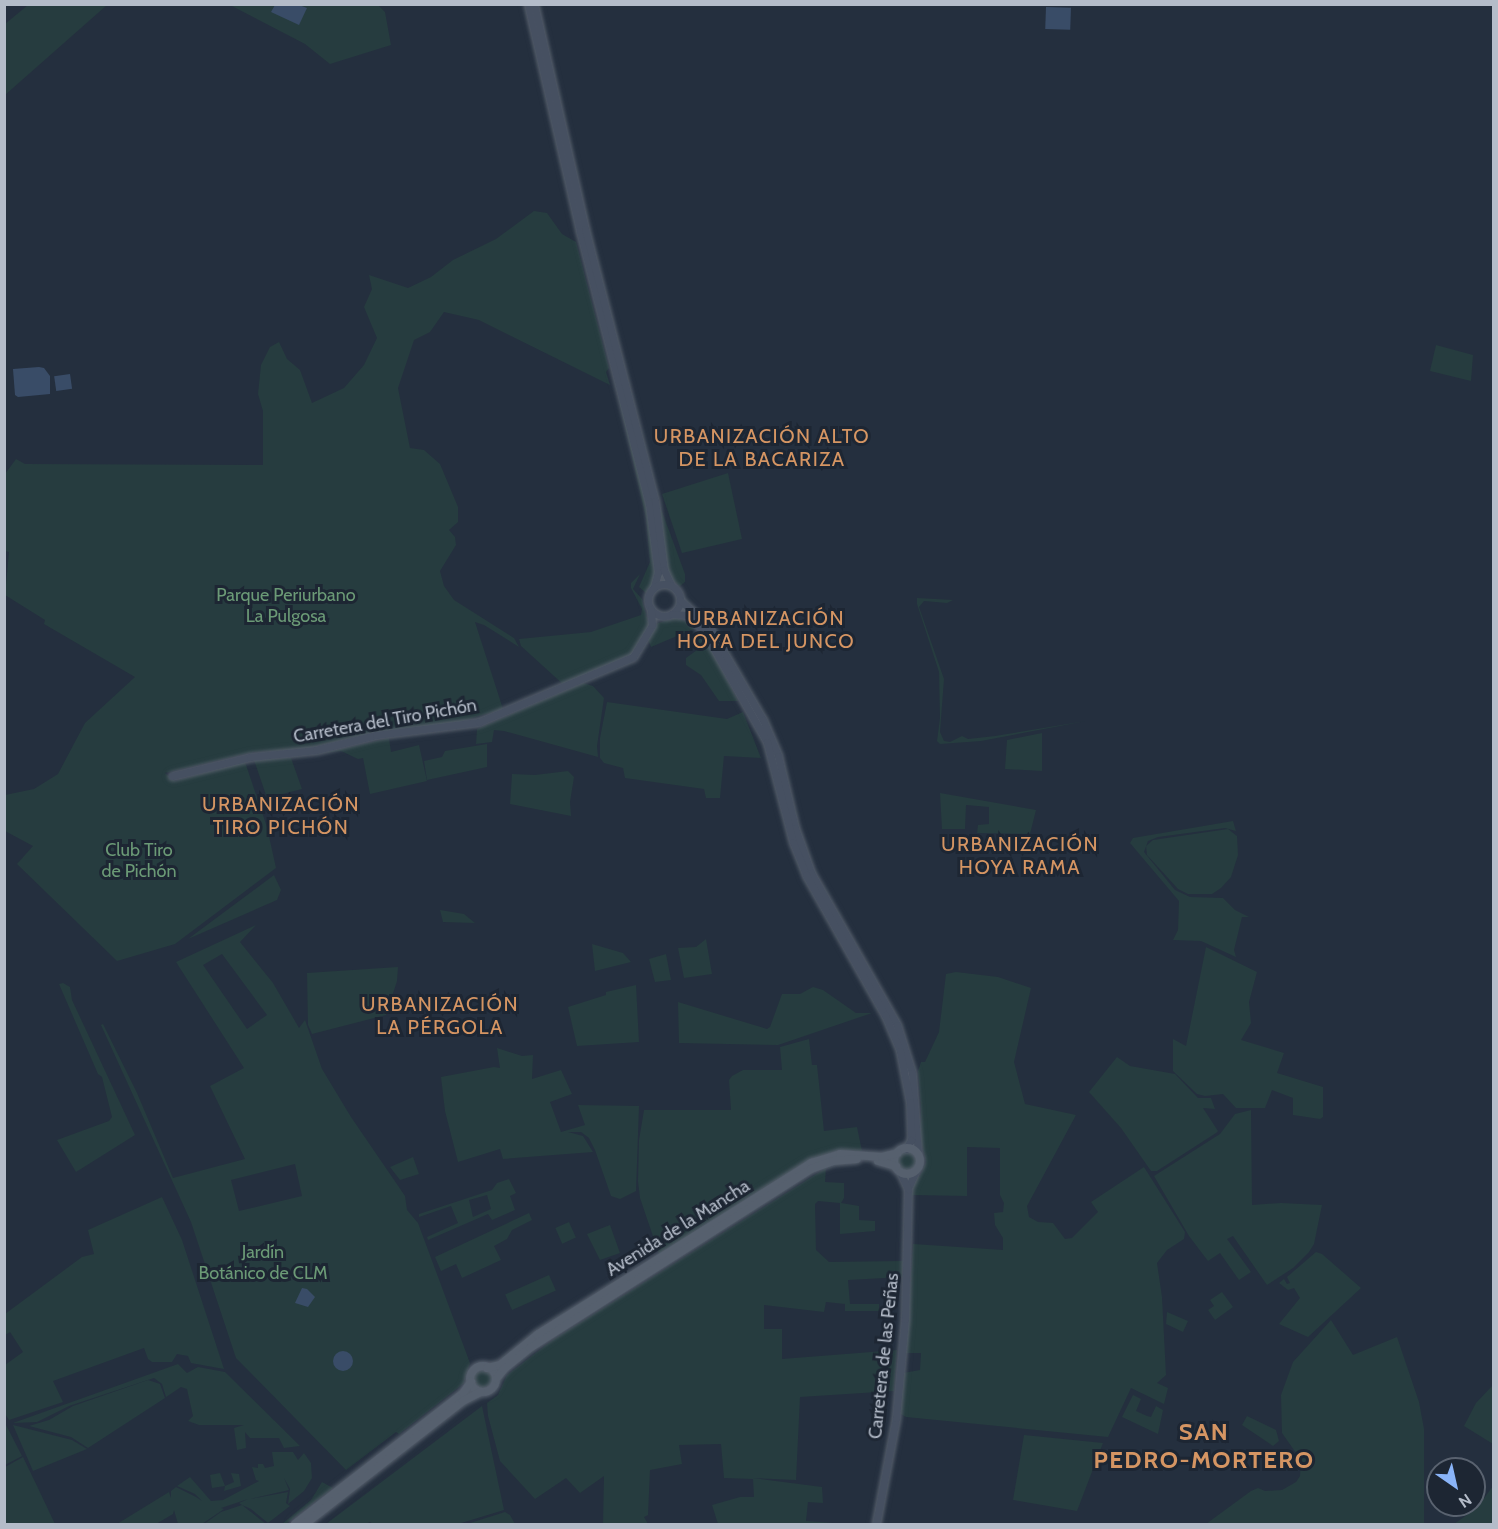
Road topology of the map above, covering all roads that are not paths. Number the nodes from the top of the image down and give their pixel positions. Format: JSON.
{"nodes":[{"id":1,"x":528,"y":4,"type":"edge"},
{"id":2,"x":534,"y":4,"type":"edge"},
{"id":3,"x":671,"y":585,"type":"junction"},
{"id":4,"x":654,"y":587,"type":"junction"},
{"id":5,"x":680,"y":600,"type":"junction"},
{"id":6,"x":651,"y":609,"type":"junction"},
{"id":7,"x":669,"y":615,"type":"junction"},
{"id":8,"x":652,"y":625,"type":"junction"},
{"id":9,"x":172,"y":776,"type":"dead end"},
{"id":10,"x":902,"y":1151,"type":"junction"},
{"id":11,"x":918,"y":1154,"type":"junction"},
{"id":12,"x":891,"y":1164,"type":"junction"},
{"id":13,"x":916,"y":1170,"type":"junction"},
{"id":14,"x":908,"y":1189,"type":"junction"},
{"id":15,"x":487,"y":1368,"type":"junction"},
{"id":16,"x":496,"y":1379,"type":"junction"},
{"id":17,"x":471,"y":1382,"type":"junction"},
{"id":18,"x":481,"y":1392,"type":"junction"},
{"id":19,"x":295,"y":1524,"type":"edge"},
{"id":20,"x":305,"y":1524,"type":"edge"},
{"id":21,"x":876,"y":1524,"type":"edge"}],
"edges":[{"from":1,"to":4,"type":"main road"},
{"from":2,"to":3,"type":"main road"},
{"from":3,"to":4,"type":"main road"},
{"from":3,"to":5,"type":"main road"},
{"from":4,"to":6,"type":"main road"},
{"from":5,"to":7,"type":"main road"},
{"from":5,"to":11,"type":"main road"},
{"from":6,"to":7,"type":"main road"},
{"from":6,"to":8,"type":"main road"},
{"from":7,"to":8,"type":"main road"},
{"from":7,"to":10,"type":"main road"},
{"from":8,"to":9,"type":"main road","name":"Carretera del Tiro Pichón"},
{"from":10,"to":11,"type":"main road"},
{"from":10,"to":12,"type":"main road"},
{"from":10,"to":12,"type":"main road","name":"Avenida de la Mancha"},
{"from":11,"to":13,"type":"main road"},
{"from":12,"to":13,"type":"main road"},
{"from":12,"to":14,"type":"main road"},
{"from":12,"to":15,"type":"main road","name":"Avenida de la Mancha"},
{"from":12,"to":16,"type":"main road","name":"Avenida de la Mancha"},
{"from":13,"to":14,"type":"main road"},
{"from":14,"to":21,"type":"main road","name":"Carretera de las Peñas"},
{"from":15,"to":16,"type":"main road"},
{"from":15,"to":17,"type":"main road"},
{"from":16,"to":18,"type":"main road"},
{"from":17,"to":18,"type":"main road"},
{"from":17,"to":19,"type":"main road"},
{"from":18,"to":20,"type":"main road"}]}
